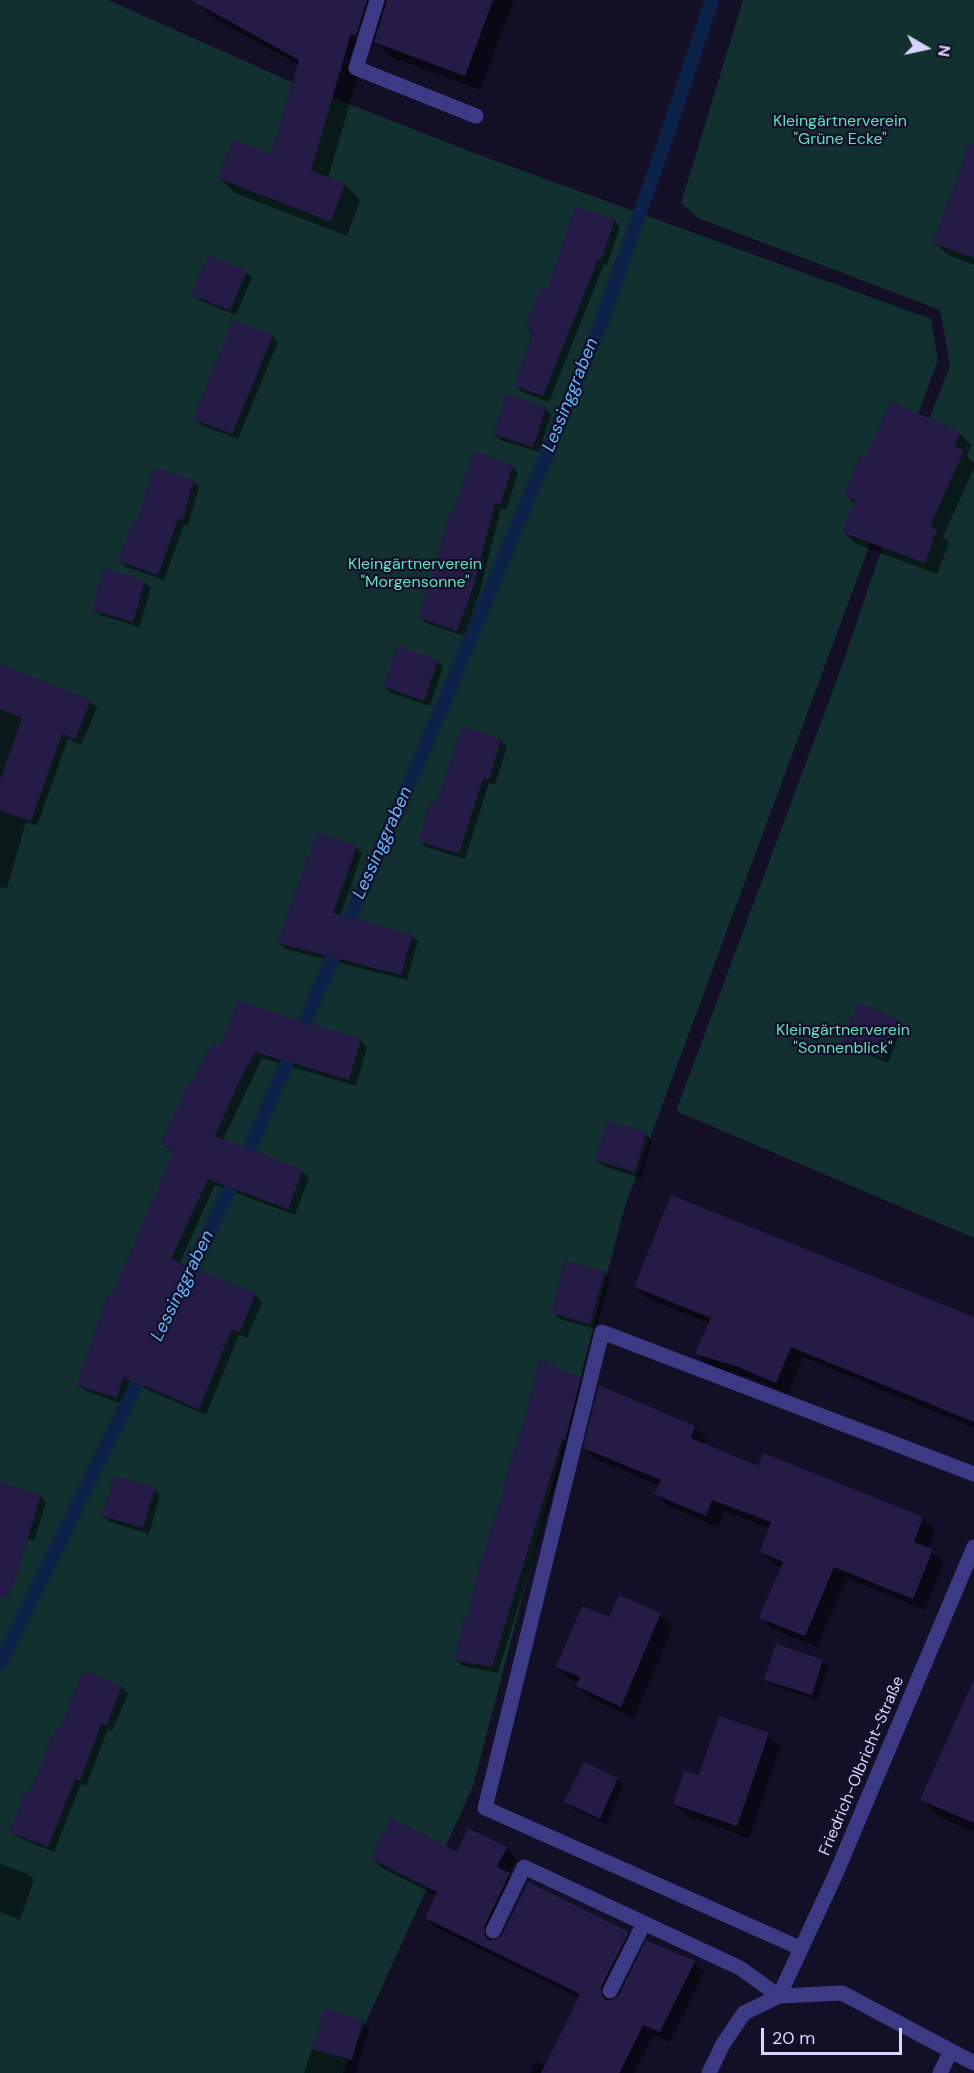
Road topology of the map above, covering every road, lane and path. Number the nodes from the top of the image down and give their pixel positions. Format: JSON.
{"nodes":[{"id":1,"x":377,"y":0,"type":"edge"},
{"id":2,"x":476,"y":116,"type":"dead end"},
{"id":3,"x":974,"y":1474,"type":"edge"},
{"id":4,"x":974,"y":1547,"type":"edge"},
{"id":5,"x":644,"y":1923,"type":"junction"},
{"id":6,"x":493,"y":1931,"type":"dead end"},
{"id":7,"x":800,"y":1948,"type":"junction"},
{"id":8,"x":610,"y":1991,"type":"dead end"},
{"id":9,"x":778,"y":1996,"type":"junction"},
{"id":10,"x":951,"y":2051,"type":"junction"},
{"id":11,"x":974,"y":2063,"type":"edge"},
{"id":12,"x":709,"y":2073,"type":"edge"},
{"id":13,"x":940,"y":2073,"type":"edge"}],
"edges":[{"from":1,"to":2,"type":"street"},
{"from":3,"to":7,"type":"street"},
{"from":4,"to":7,"type":"street","name":"Friedrich-Olbricht-Straße"},
{"from":5,"to":6,"type":"street"},
{"from":5,"to":8,"type":"street"},
{"from":5,"to":9,"type":"street"},
{"from":7,"to":9,"type":"street","name":"Friedrich-Olbricht-Straße"},
{"from":9,"to":10,"type":"street"},
{"from":9,"to":12,"type":"street"},
{"from":10,"to":11,"type":"street"},
{"from":10,"to":13,"type":"street"}]}
